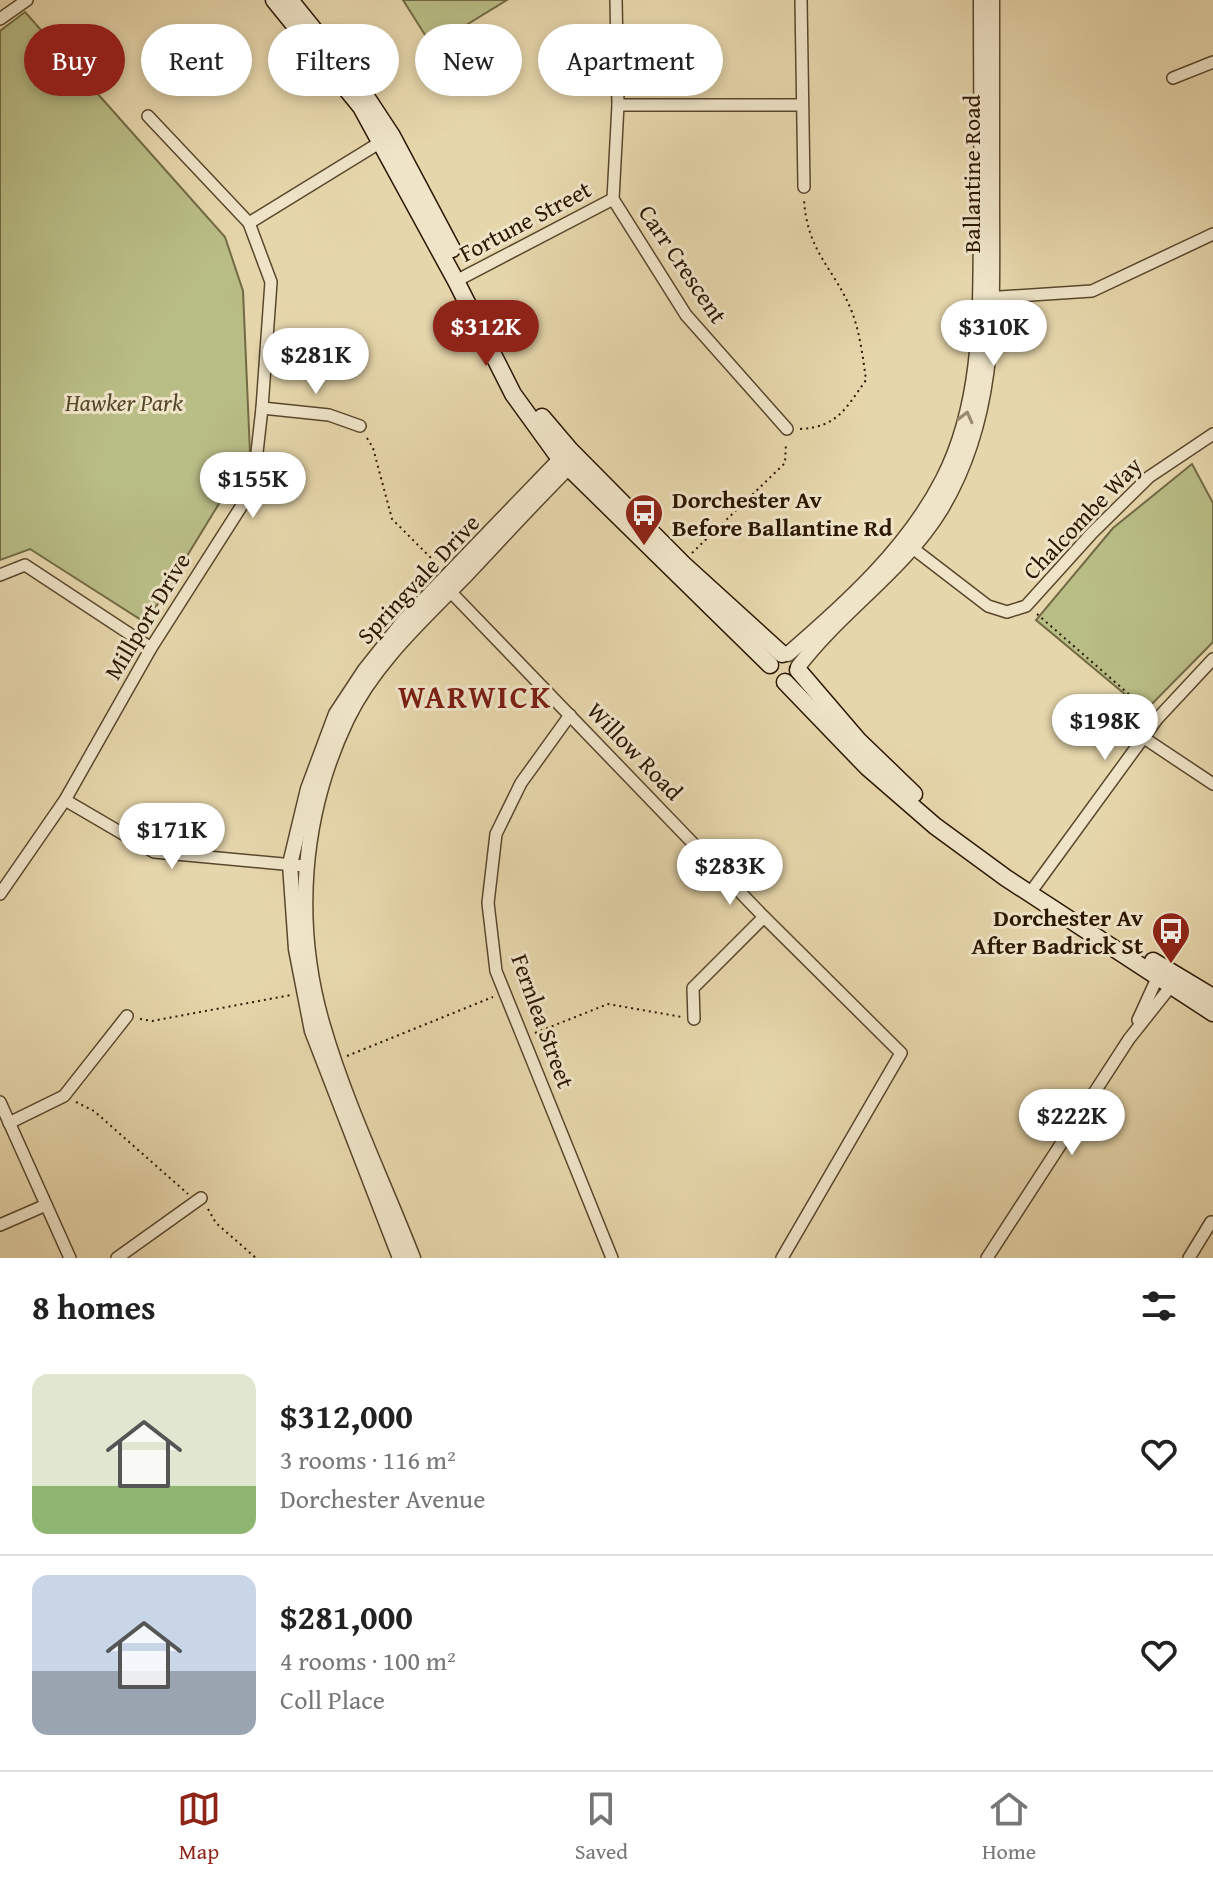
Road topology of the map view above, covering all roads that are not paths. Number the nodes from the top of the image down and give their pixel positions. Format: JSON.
{"nodes":[{"id":1,"x":27,"y":0,"type":"edge"},
{"id":2,"x":616,"y":0,"type":"edge"},
{"id":3,"x":801,"y":0,"type":"edge"},
{"id":4,"x":981,"y":0,"type":"edge"},
{"id":5,"x":992,"y":0,"type":"edge"},
{"id":6,"x":280,"y":1,"type":"edge"},
{"id":7,"x":0,"y":19,"type":"edge"},
{"id":8,"x":1213,"y":62,"type":"edge"},
{"id":9,"x":1173,"y":78,"type":"dead end"},
{"id":10,"x":618,"y":105,"type":"junction"},
{"id":11,"x":802,"y":105,"type":"junction"},
{"id":12,"x":148,"y":116,"type":"dead end"},
{"id":13,"x":386,"y":139,"type":"junction"},
{"id":14,"x":804,"y":187,"type":"road end"},
{"id":15,"x":613,"y":199,"type":"junction"},
{"id":16,"x":249,"y":223,"type":"junction"},
{"id":17,"x":1213,"y":234,"type":"edge"},
{"id":18,"x":461,"y":279,"type":"junction"},
{"id":19,"x":986,"y":298,"type":"junction"},
{"id":20,"x":262,"y":408,"type":"junction"},
{"id":21,"x":360,"y":426,"type":"road end"},
{"id":22,"x":787,"y":429,"type":"road end"},
{"id":23,"x":1213,"y":434,"type":"edge"},
{"id":24,"x":569,"y":458,"type":"junction"},
{"id":25,"x":909,"y":545,"type":"junction"},
{"id":26,"x":0,"y":575,"type":"edge"},
{"id":27,"x":448,"y":583,"type":"junction"},
{"id":28,"x":151,"y":648,"type":"junction"},
{"id":29,"x":1213,"y":659,"type":"edge"},
{"id":30,"x":787,"y":662,"type":"junction"},
{"id":31,"x":570,"y":715,"type":"junction"},
{"id":32,"x":1144,"y":738,"type":"junction"},
{"id":33,"x":1213,"y":784,"type":"edge"},
{"id":34,"x":65,"y":800,"type":"junction"},
{"id":35,"x":0,"y":865,"type":"edge"},
{"id":36,"x":297,"y":865,"type":"junction"},
{"id":37,"x":13,"y":873,"type":"junction"},
{"id":38,"x":1033,"y":888,"type":"junction"},
{"id":39,"x":0,"y":894,"type":"edge"},
{"id":40,"x":764,"y":917,"type":"junction"},
{"id":41,"x":1168,"y":976,"type":"junction"},
{"id":42,"x":1213,"y":997,"type":"edge"},
{"id":43,"x":1213,"y":1013,"type":"edge"},
{"id":44,"x":127,"y":1016,"type":"road end"},
{"id":45,"x":694,"y":1019,"type":"road end"},
{"id":46,"x":0,"y":1102,"type":"edge"},
{"id":47,"x":9,"y":1123,"type":"junction"},
{"id":48,"x":201,"y":1198,"type":"road end"},
{"id":49,"x":46,"y":1205,"type":"junction"},
{"id":50,"x":1213,"y":1223,"type":"edge"},
{"id":51,"x":0,"y":1225,"type":"edge"},
{"id":52,"x":70,"y":1258,"type":"edge"},
{"id":53,"x":117,"y":1258,"type":"edge"},
{"id":54,"x":400,"y":1258,"type":"edge"},
{"id":55,"x":413,"y":1258,"type":"edge"},
{"id":56,"x":612,"y":1258,"type":"edge"},
{"id":57,"x":782,"y":1258,"type":"edge"},
{"id":58,"x":987,"y":1258,"type":"edge"},
{"id":59,"x":1189,"y":1258,"type":"edge"}],
"edges":[{"from":1,"to":7,"type":"street"},
{"from":2,"to":10,"type":"street","name":"Carr Crescent"},
{"from":3,"to":11,"type":"street"},
{"from":4,"to":19,"type":"street","name":"Ballantine Road"},
{"from":5,"to":19,"type":"street","name":"Ballantine Road"},
{"from":6,"to":13,"type":"main road"},
{"from":8,"to":9,"type":"street"},
{"from":10,"to":11,"type":"street"},
{"from":10,"to":15,"type":"street","name":"Carr Crescent"},
{"from":11,"to":14,"type":"street"},
{"from":12,"to":16,"type":"street"},
{"from":13,"to":16,"type":"street"},
{"from":13,"to":18,"type":"main road"},
{"from":15,"to":18,"type":"street","name":"Fortune Street"},
{"from":15,"to":22,"type":"street","name":"Carr Crescent"},
{"from":16,"to":20,"type":"street","name":"Millport Drive"},
{"from":17,"to":19,"type":"street"},
{"from":18,"to":24,"type":"main road"},
{"from":19,"to":25,"type":"street","name":"Ballantine Road"},
{"from":20,"to":21,"type":"street"},
{"from":20,"to":28,"type":"street","name":"Millport Drive"},
{"from":23,"to":25,"type":"street","name":"Chalcombe Way"},
{"from":24,"to":27,"type":"street","name":"Springvale Drive"},
{"from":24,"to":30,"type":"main road"},
{"from":24,"to":30,"type":"main road"},
{"from":25,"to":30,"type":"street","name":"Ballantine Road"},
{"from":26,"to":28,"type":"street"},
{"from":27,"to":31,"type":"street","name":"Willow Road"},
{"from":27,"to":36,"type":"street","name":"Springvale Drive"},
{"from":28,"to":34,"type":"street","name":"Millport Drive"},
{"from":29,"to":32,"type":"street"},
{"from":30,"to":38,"type":"main road"},
{"from":30,"to":38,"type":"main road"},
{"from":31,"to":40,"type":"street","name":"Willow Road"},
{"from":31,"to":56,"type":"street","name":"Fernlea Street"},
{"from":32,"to":33,"type":"street"},
{"from":32,"to":38,"type":"street"},
{"from":34,"to":36,"type":"street"},
{"from":34,"to":37,"type":"street","name":"Millport Drive"},
{"from":35,"to":37,"type":"street"},
{"from":36,"to":54,"type":"street","name":"Springvale Drive"},
{"from":36,"to":55,"type":"street","name":"Springvale Drive"},
{"from":37,"to":39,"type":"street","name":"Millport Drive"},
{"from":38,"to":41,"type":"main road"},
{"from":40,"to":45,"type":"street"},
{"from":40,"to":57,"type":"street","name":"Willow Road"},
{"from":41,"to":42,"type":"main road"},
{"from":41,"to":43,"type":"main road"},
{"from":41,"to":58,"type":"street"},
{"from":44,"to":47,"type":"street"},
{"from":46,"to":47,"type":"street"},
{"from":47,"to":49,"type":"street"},
{"from":48,"to":53,"type":"street"},
{"from":49,"to":51,"type":"street"},
{"from":49,"to":52,"type":"street"},
{"from":50,"to":59,"type":"street"}]}
